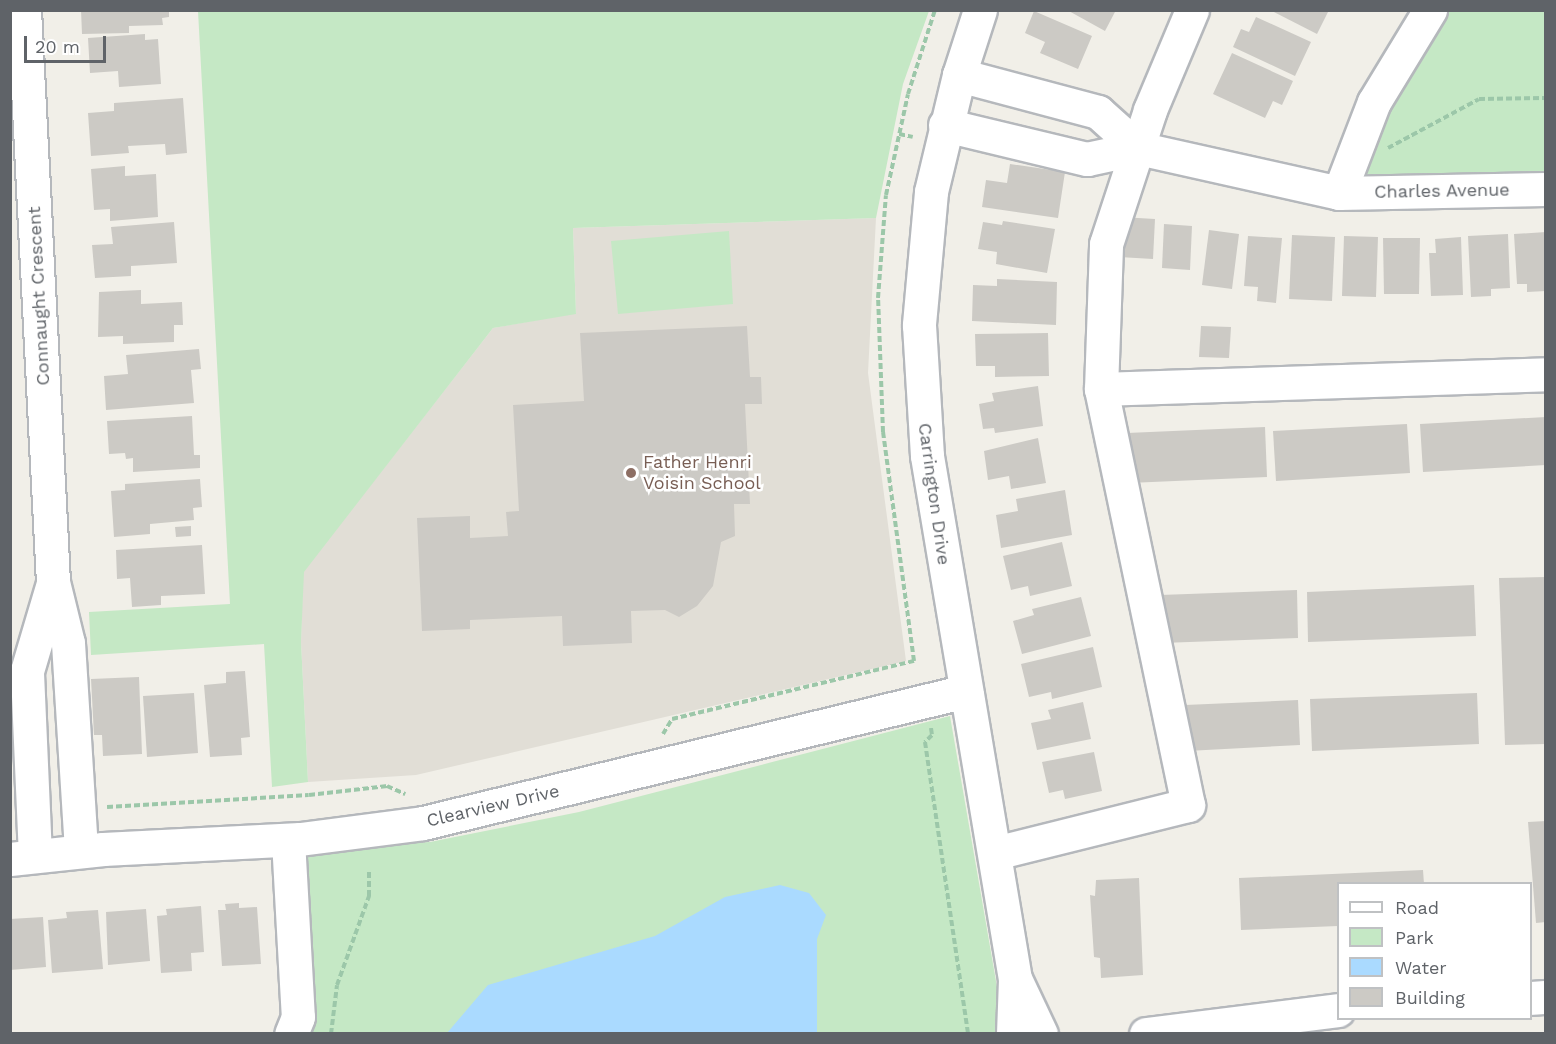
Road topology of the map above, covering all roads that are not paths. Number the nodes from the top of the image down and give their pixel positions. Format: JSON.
{"nodes":[{"id":1,"x":24,"y":10,"type":"edge"},
{"id":2,"x":980,"y":10,"type":"edge"},
{"id":3,"x":1192,"y":10,"type":"edge"},
{"id":4,"x":1430,"y":10,"type":"edge"},
{"id":5,"x":959,"y":75,"type":"junction"},
{"id":6,"x":945,"y":125,"type":"junction"},
{"id":7,"x":1138,"y":148,"type":"junction"},
{"id":8,"x":1545,"y":189,"type":"edge"},
{"id":9,"x":1339,"y":193,"type":"junction"},
{"id":10,"x":1545,"y":374,"type":"edge"},
{"id":11,"x":1101,"y":389,"type":"junction"},
{"id":12,"x":53,"y":582,"type":"junction"},
{"id":13,"x":966,"y":691,"type":"junction"},
{"id":14,"x":288,"y":840,"type":"junction"},
{"id":15,"x":81,"y":851,"type":"junction"},
{"id":16,"x":994,"y":853,"type":"junction"},
{"id":17,"x":23,"y":857,"type":"edge"},
{"id":18,"x":1015,"y":979,"type":"junction"},
{"id":19,"x":1337,"y":1010,"type":"edge"},
{"id":20,"x":291,"y":1034,"type":"edge"},
{"id":21,"x":1013,"y":1034,"type":"edge"},
{"id":22,"x":1041,"y":1034,"type":"edge"},
{"id":23,"x":1146,"y":1034,"type":"edge"}],
"edges":[{"from":1,"to":12,"type":"street","name":"Connaught Crescent"},
{"from":2,"to":5,"type":"street","name":"Carrington Drive"},
{"from":3,"to":7,"type":"street"},
{"from":4,"to":9,"type":"street"},
{"from":5,"to":6,"type":"street","name":"Carrington Drive"},
{"from":5,"to":7,"type":"street","name":"Charles Avenue"},
{"from":6,"to":7,"type":"street","name":"Charles Avenue"},
{"from":6,"to":13,"type":"street","name":"Carrington Drive"},
{"from":7,"to":9,"type":"street","name":"Charles Avenue"},
{"from":7,"to":11,"type":"street"},
{"from":8,"to":9,"type":"street","name":"Charles Avenue"},
{"from":10,"to":11,"type":"street"},
{"from":11,"to":16,"type":"street"},
{"from":12,"to":15,"type":"street","name":"Connaught Crescent"},
{"from":12,"to":17,"type":"street","name":"Connaught Crescent"},
{"from":13,"to":14,"type":"street","name":"Clearview Drive"},
{"from":13,"to":16,"type":"street","name":"Carrington Drive"},
{"from":14,"to":15,"type":"street","name":"Clearview Drive"},
{"from":14,"to":20,"type":"street"},
{"from":15,"to":17,"type":"street","name":"Clearview Drive"},
{"from":16,"to":18,"type":"street","name":"Carrington Drive"},
{"from":18,"to":21,"type":"street","name":"Carrington Drive"},
{"from":18,"to":22,"type":"street","name":"Carrington Drive"},
{"from":19,"to":23,"type":"street"}]}
